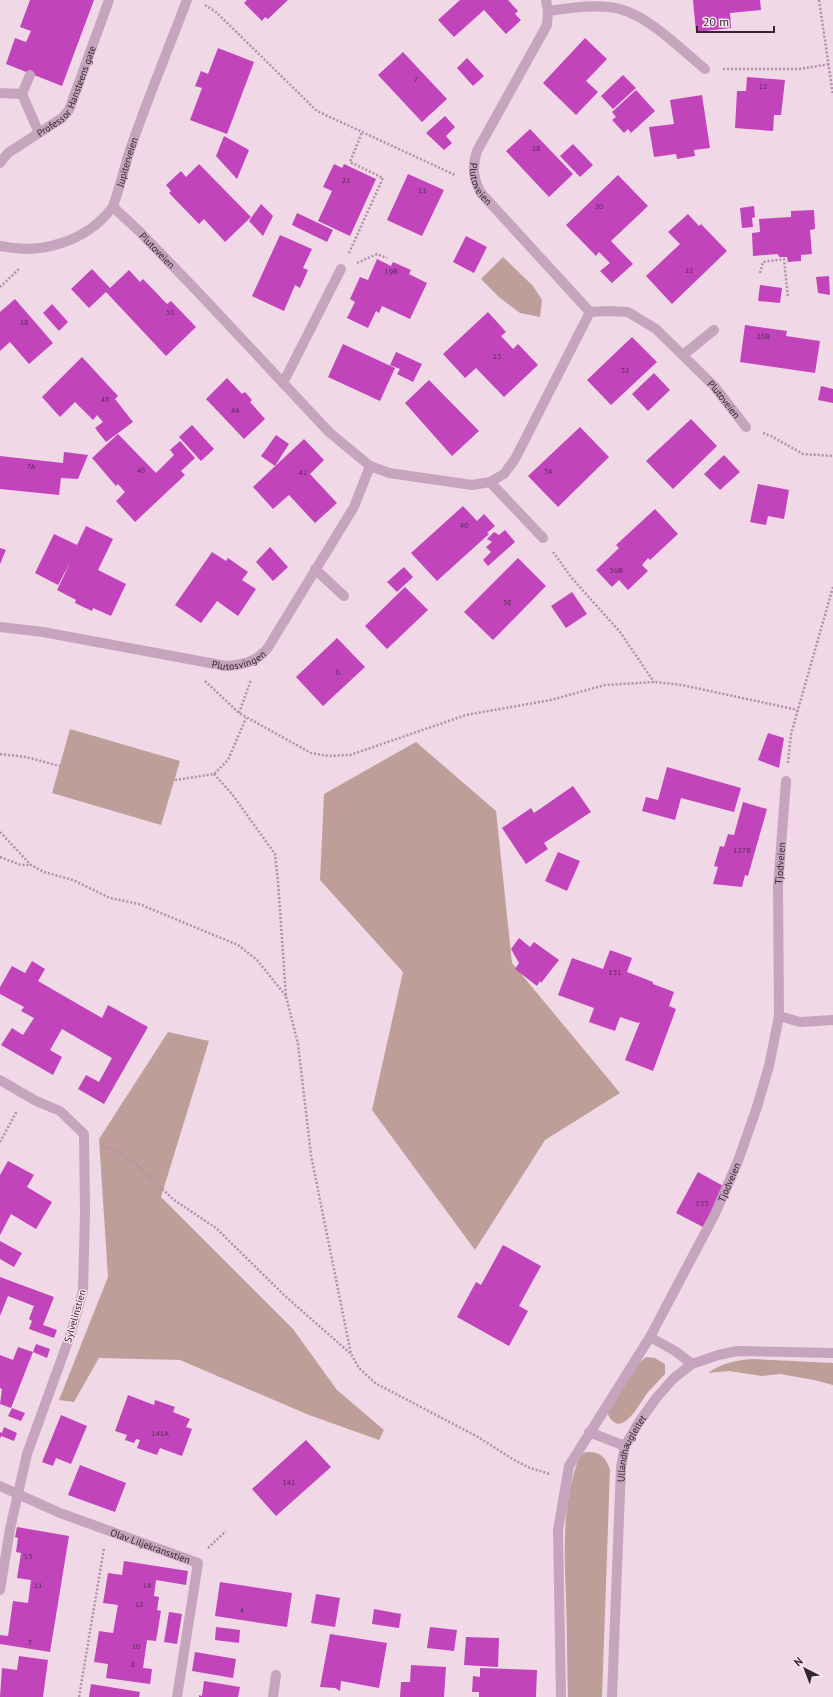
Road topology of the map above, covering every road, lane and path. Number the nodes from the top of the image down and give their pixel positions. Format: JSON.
{"nodes":[{"id":1,"x":109,"y":0,"type":"edge"},
{"id":2,"x":187,"y":0,"type":"edge"},
{"id":3,"x":546,"y":0,"type":"edge"},
{"id":4,"x":819,"y":0,"type":"edge"},
{"id":5,"x":200,"y":1,"type":"edge"},
{"id":6,"x":614,"y":3,"type":"edge"},
{"id":7,"x":548,"y":11,"type":"junction"},
{"id":8,"x":830,"y":64,"type":"junction"},
{"id":9,"x":705,"y":69,"type":"joint"},
{"id":10,"x":30,"y":75,"type":"dead end"},
{"id":11,"x":0,"y":93,"type":"edge"},
{"id":12,"x":22,"y":94,"type":"junction"},
{"id":13,"x":833,"y":95,"type":"edge"},
{"id":14,"x":362,"y":132,"type":"junction"},
{"id":15,"x":39,"y":133,"type":"junction"},
{"id":16,"x":0,"y":163,"type":"edge"},
{"id":17,"x":476,"y":179,"type":"junction"},
{"id":18,"x":113,"y":207,"type":"junction"},
{"id":19,"x":0,"y":246,"type":"edge"},
{"id":20,"x":388,"y":258,"type":"dead end"},
{"id":21,"x":341,"y":269,"type":"junction"},
{"id":22,"x":760,"y":273,"type":"dead end"},
{"id":23,"x":788,"y":297,"type":"dead end"},
{"id":24,"x":590,"y":312,"type":"junction"},
{"id":25,"x":714,"y":330,"type":"dead end"},
{"id":26,"x":683,"y":355,"type":"junction"},
{"id":27,"x":283,"y":383,"type":"junction"},
{"id":28,"x":746,"y":428,"type":"joint"},
{"id":29,"x":833,"y":456,"type":"edge"},
{"id":30,"x":370,"y":466,"type":"junction"},
{"id":31,"x":490,"y":482,"type":"junction"},
{"id":32,"x":543,"y":538,"type":"joint"},
{"id":33,"x":315,"y":570,"type":"junction"},
{"id":34,"x":833,"y":587,"type":"edge"},
{"id":35,"x":344,"y":596,"type":"dead end"},
{"id":36,"x":0,"y":627,"type":"edge"},
{"id":37,"x":252,"y":661,"type":"junction"},
{"id":38,"x":205,"y":680,"type":"dead end"},
{"id":39,"x":655,"y":682,"type":"junction"},
{"id":40,"x":798,"y":710,"type":"junction"},
{"id":41,"x":239,"y":713,"type":"junction"},
{"id":42,"x":246,"y":718,"type":"junction"},
{"id":43,"x":0,"y":754,"type":"edge"},
{"id":44,"x":60,"y":766,"type":"dead end"},
{"id":45,"x":214,"y":774,"type":"junction"},
{"id":46,"x":175,"y":780,"type":"dead end"},
{"id":47,"x":786,"y":781,"type":"joint"},
{"id":48,"x":0,"y":832,"type":"edge"},
{"id":49,"x":0,"y":857,"type":"edge"},
{"id":50,"x":31,"y":865,"type":"junction"},
{"id":51,"x":286,"y":996,"type":"junction"},
{"id":52,"x":779,"y":1016,"type":"junction"},
{"id":53,"x":833,"y":1020,"type":"edge"},
{"id":54,"x":0,"y":1080,"type":"edge"},
{"id":55,"x":16,"y":1088,"type":"junction"},
{"id":56,"x":84,"y":1134,"type":"junction"},
{"id":57,"x":0,"y":1142,"type":"edge"},
{"id":58,"x":650,"y":1337,"type":"junction"},
{"id":59,"x":833,"y":1352,"type":"edge"},
{"id":60,"x":351,"y":1354,"type":"junction"},
{"id":61,"x":692,"y":1364,"type":"junction"},
{"id":62,"x":590,"y":1432,"type":"junction"},
{"id":63,"x":624,"y":1446,"type":"junction"},
{"id":64,"x":555,"y":1475,"type":"dead end"},
{"id":65,"x":0,"y":1486,"type":"edge"},
{"id":66,"x":17,"y":1495,"type":"junction"},
{"id":67,"x":108,"y":1530,"type":"junction"},
{"id":68,"x":226,"y":1531,"type":"dead end"},
{"id":69,"x":198,"y":1563,"type":"junction"},
{"id":70,"x":0,"y":1590,"type":"edge"},
{"id":71,"x":276,"y":1675,"type":"dead end"},
{"id":72,"x":79,"y":1697,"type":"edge"},
{"id":73,"x":177,"y":1697,"type":"edge"},
{"id":74,"x":273,"y":1697,"type":"edge"},
{"id":75,"x":561,"y":1697,"type":"edge"},
{"id":76,"x":612,"y":1697,"type":"edge"}],
"edges":[{"from":1,"to":15,"type":"street","name":"Professor Hansteens gate"},
{"from":2,"to":18,"type":"street","name":"Jupiterveien"},
{"from":3,"to":7,"type":"street","name":"Plutoveien"},
{"from":4,"to":8,"type":"path"},
{"from":5,"to":14,"type":"path"},
{"from":6,"to":7,"type":"street"},
{"from":6,"to":9,"type":"street"},
{"from":7,"to":17,"type":"street","name":"Plutoveien"},
{"from":8,"to":9,"type":"path"},
{"from":8,"to":13,"type":"path"},
{"from":10,"to":12,"type":"street"},
{"from":11,"to":12,"type":"street"},
{"from":12,"to":15,"type":"street"},
{"from":14,"to":17,"type":"path"},
{"from":14,"to":21,"type":"path"},
{"from":15,"to":16,"type":"street","name":"Professor Hansteens gate"},
{"from":17,"to":24,"type":"street","name":"Plutoveien"},
{"from":18,"to":19,"type":"street"},
{"from":18,"to":27,"type":"street","name":"Plutoveien"},
{"from":20,"to":21,"type":"path"},
{"from":21,"to":27,"type":"street"},
{"from":22,"to":23,"type":"path"},
{"from":24,"to":26,"type":"street","name":"Plutoveien"},
{"from":24,"to":31,"type":"street","name":"Plutoveien"},
{"from":25,"to":26,"type":"street"},
{"from":26,"to":28,"type":"street","name":"Plutoveien"},
{"from":27,"to":30,"type":"street","name":"Plutoveien"},
{"from":28,"to":29,"type":"path"},
{"from":30,"to":31,"type":"street","name":"Plutoveien"},
{"from":30,"to":33,"type":"street","name":"Plutosvingen"},
{"from":31,"to":32,"type":"street"},
{"from":32,"to":39,"type":"path"},
{"from":33,"to":35,"type":"street"},
{"from":33,"to":37,"type":"street","name":"Plutosvingen"},
{"from":34,"to":40,"type":"path"},
{"from":36,"to":37,"type":"street","name":"Plutosvingen"},
{"from":37,"to":41,"type":"path"},
{"from":38,"to":41,"type":"path"},
{"from":39,"to":40,"type":"path"},
{"from":39,"to":42,"type":"path"},
{"from":40,"to":47,"type":"path"},
{"from":41,"to":42,"type":"path"},
{"from":42,"to":45,"type":"path"},
{"from":43,"to":44,"type":"path"},
{"from":45,"to":46,"type":"path"},
{"from":45,"to":51,"type":"path"},
{"from":47,"to":52,"type":"street","name":"Tjodveien"},
{"from":48,"to":50,"type":"path"},
{"from":49,"to":50,"type":"path"},
{"from":50,"to":51,"type":"path"},
{"from":51,"to":60,"type":"path"},
{"from":52,"to":53,"type":"street"},
{"from":52,"to":58,"type":"street","name":"Tjodveien"},
{"from":54,"to":55,"type":"street"},
{"from":55,"to":56,"type":"street"},
{"from":55,"to":57,"type":"path"},
{"from":56,"to":60,"type":"path"},
{"from":56,"to":66,"type":"street","name":"Sylvelinstien"},
{"from":58,"to":61,"type":"street"},
{"from":58,"to":62,"type":"street","name":"Tjodveien"},
{"from":59,"to":61,"type":"street","name":"Ullandhaugleitet"},
{"from":60,"to":64,"type":"path"},
{"from":61,"to":63,"type":"street","name":"Ullandhaugleitet"},
{"from":62,"to":63,"type":"street"},
{"from":62,"to":75,"type":"street","name":"Tjodveien"},
{"from":63,"to":76,"type":"street","name":"Ullandhaugleitet"},
{"from":65,"to":66,"type":"street","name":"Olav Liljekransstien"},
{"from":66,"to":67,"type":"street","name":"Olav Liljekransstien"},
{"from":66,"to":70,"type":"street","name":"Sylvelinstien"},
{"from":67,"to":69,"type":"street","name":"Olav Liljekransstien"},
{"from":67,"to":72,"type":"path"},
{"from":68,"to":69,"type":"path"},
{"from":69,"to":73,"type":"street","name":"Olav Liljekransstien"},
{"from":71,"to":74,"type":"street"}]}
